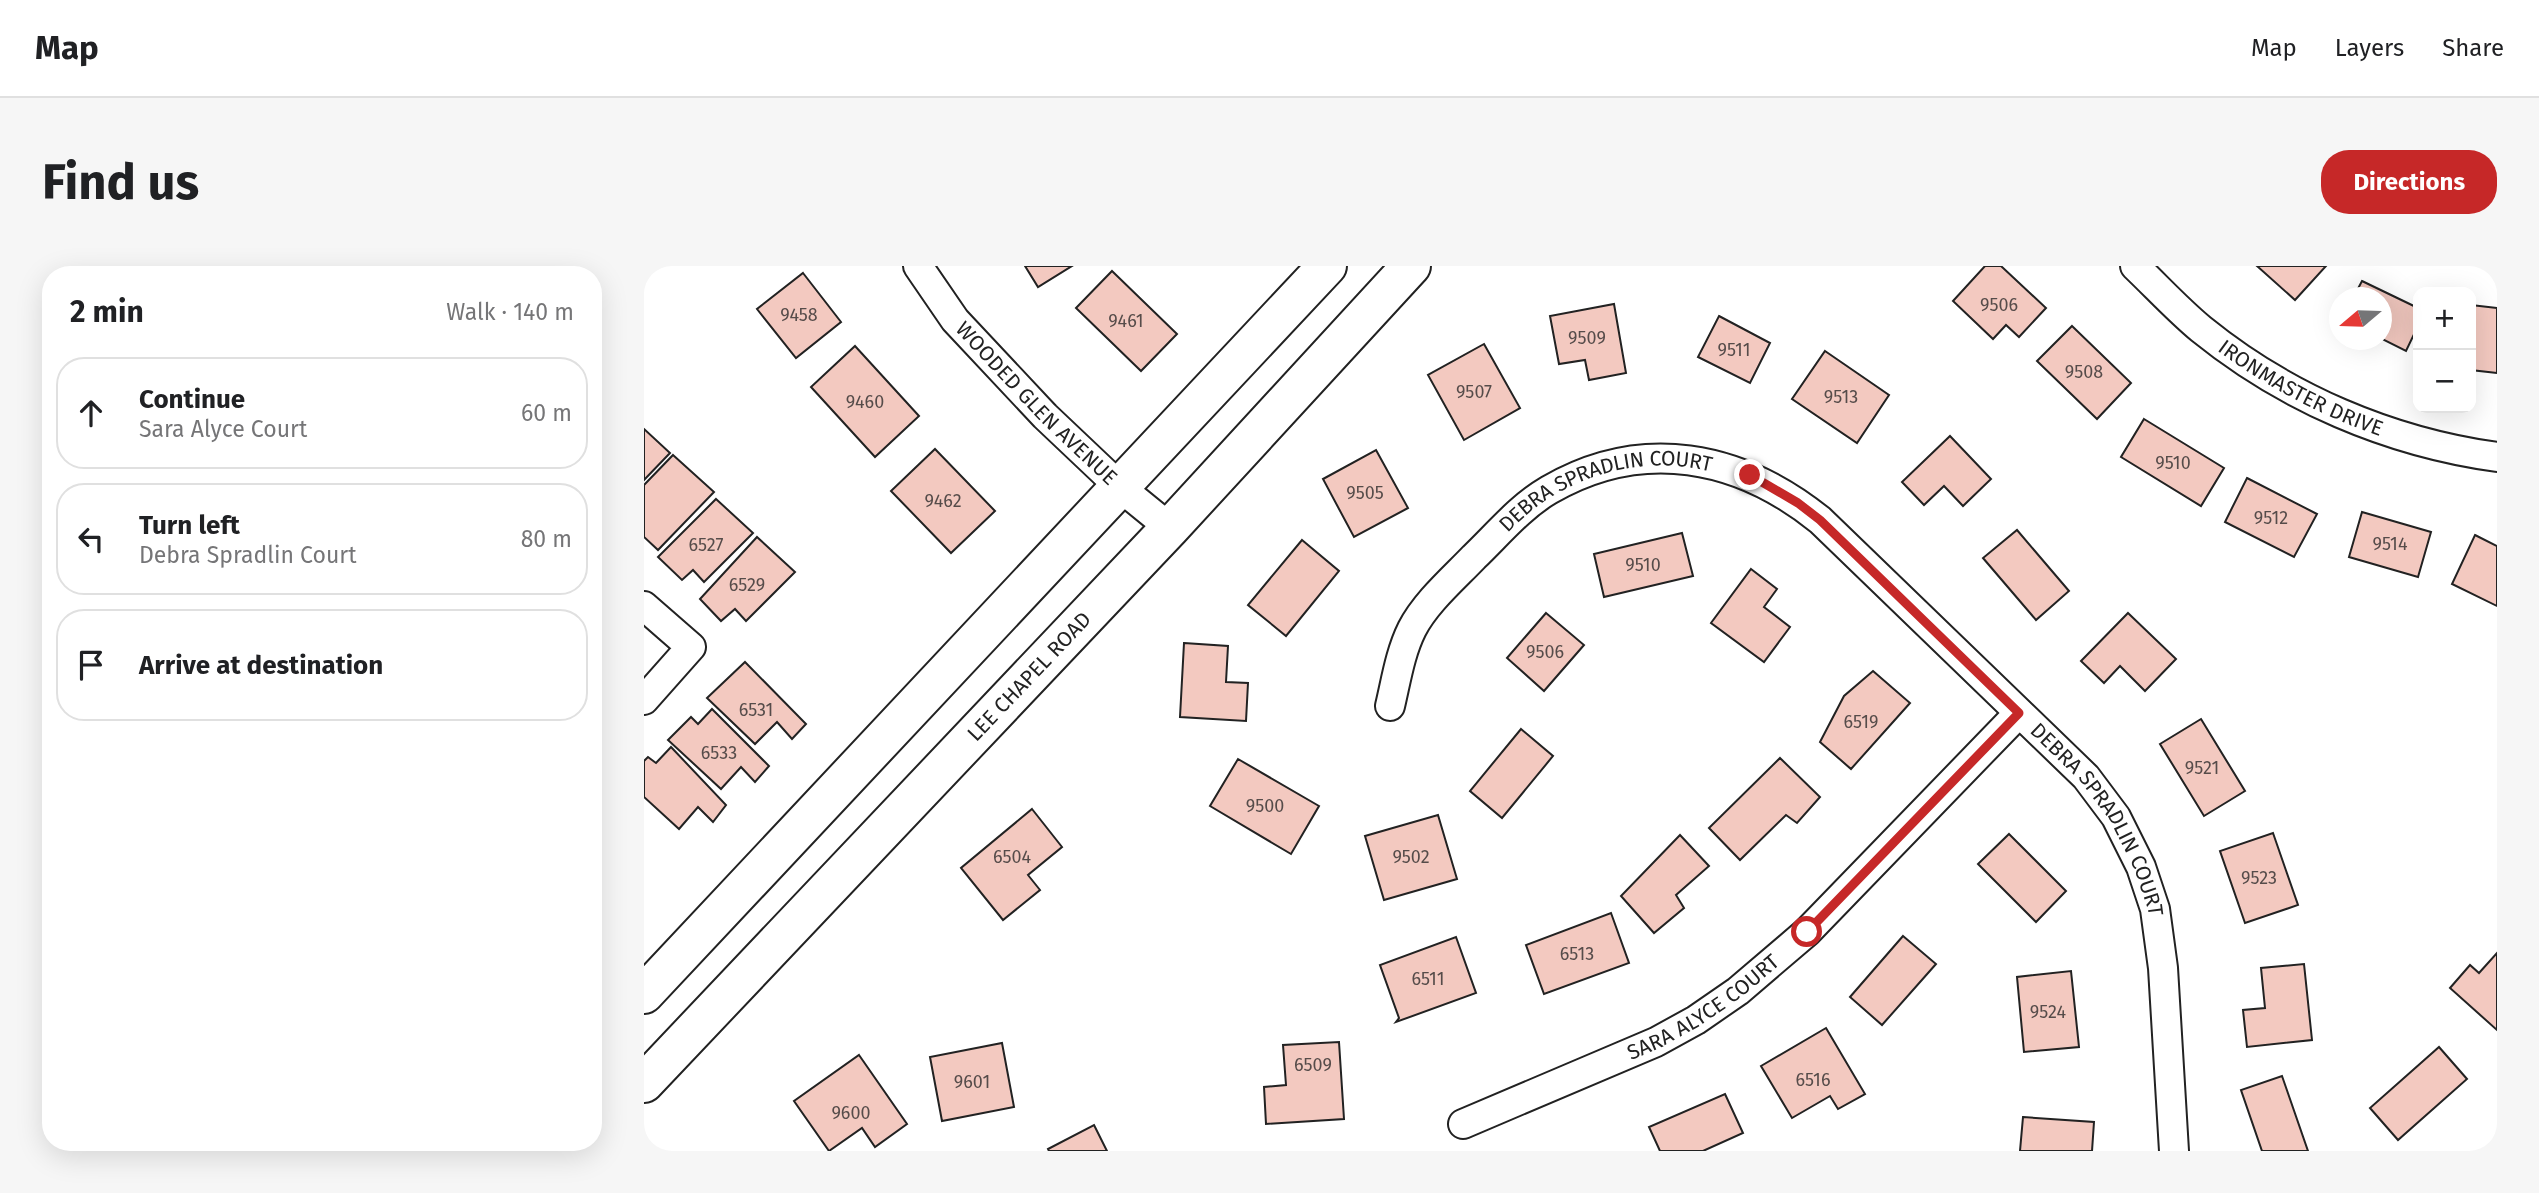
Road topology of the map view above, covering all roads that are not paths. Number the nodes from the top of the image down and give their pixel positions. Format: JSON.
{"nodes":[{"id":1,"x":918,"y":266,"type":"edge"},
{"id":2,"x":1327,"y":266,"type":"edge"},
{"id":3,"x":1411,"y":266,"type":"edge"},
{"id":4,"x":2135,"y":266,"type":"edge"},
{"id":5,"x":2497,"y":457,"type":"edge"},
{"id":6,"x":1121,"y":488,"type":"junction"},
{"id":7,"x":1170,"y":528,"type":"junction"},
{"id":8,"x":644,"y":606,"type":"edge"},
{"id":9,"x":644,"y":700,"type":"edge"},
{"id":10,"x":1390,"y":706,"type":"dead end"},
{"id":11,"x":2019,"y":713,"type":"junction"},
{"id":12,"x":644,"y":994,"type":"edge"},
{"id":13,"x":644,"y":1083,"type":"edge"},
{"id":14,"x":1463,"y":1124,"type":"dead end"},
{"id":15,"x":2174,"y":1151,"type":"edge"}],
"edges":[{"from":1,"to":6,"type":"street","name":"WOODED GLEN AVENUE"},
{"from":2,"to":6,"type":"main road"},
{"from":3,"to":7,"type":"main road","name":"LEE CHAPEL ROAD"},
{"from":4,"to":5,"type":"street","name":"IRONMASTER DRIVE"},
{"from":6,"to":7,"type":"street","name":"WOODED GLEN AVENUE"},
{"from":6,"to":12,"type":"main road"},
{"from":7,"to":13,"type":"main road","name":"LEE CHAPEL ROAD"},
{"from":8,"to":9,"type":"street"},
{"from":10,"to":11,"type":"street","name":"DEBRA SPRADLIN COURT"},
{"from":11,"to":14,"type":"street","name":"SARA ALYCE COURT"},
{"from":11,"to":15,"type":"street","name":"DEBRA SPRADLIN COURT"}]}
